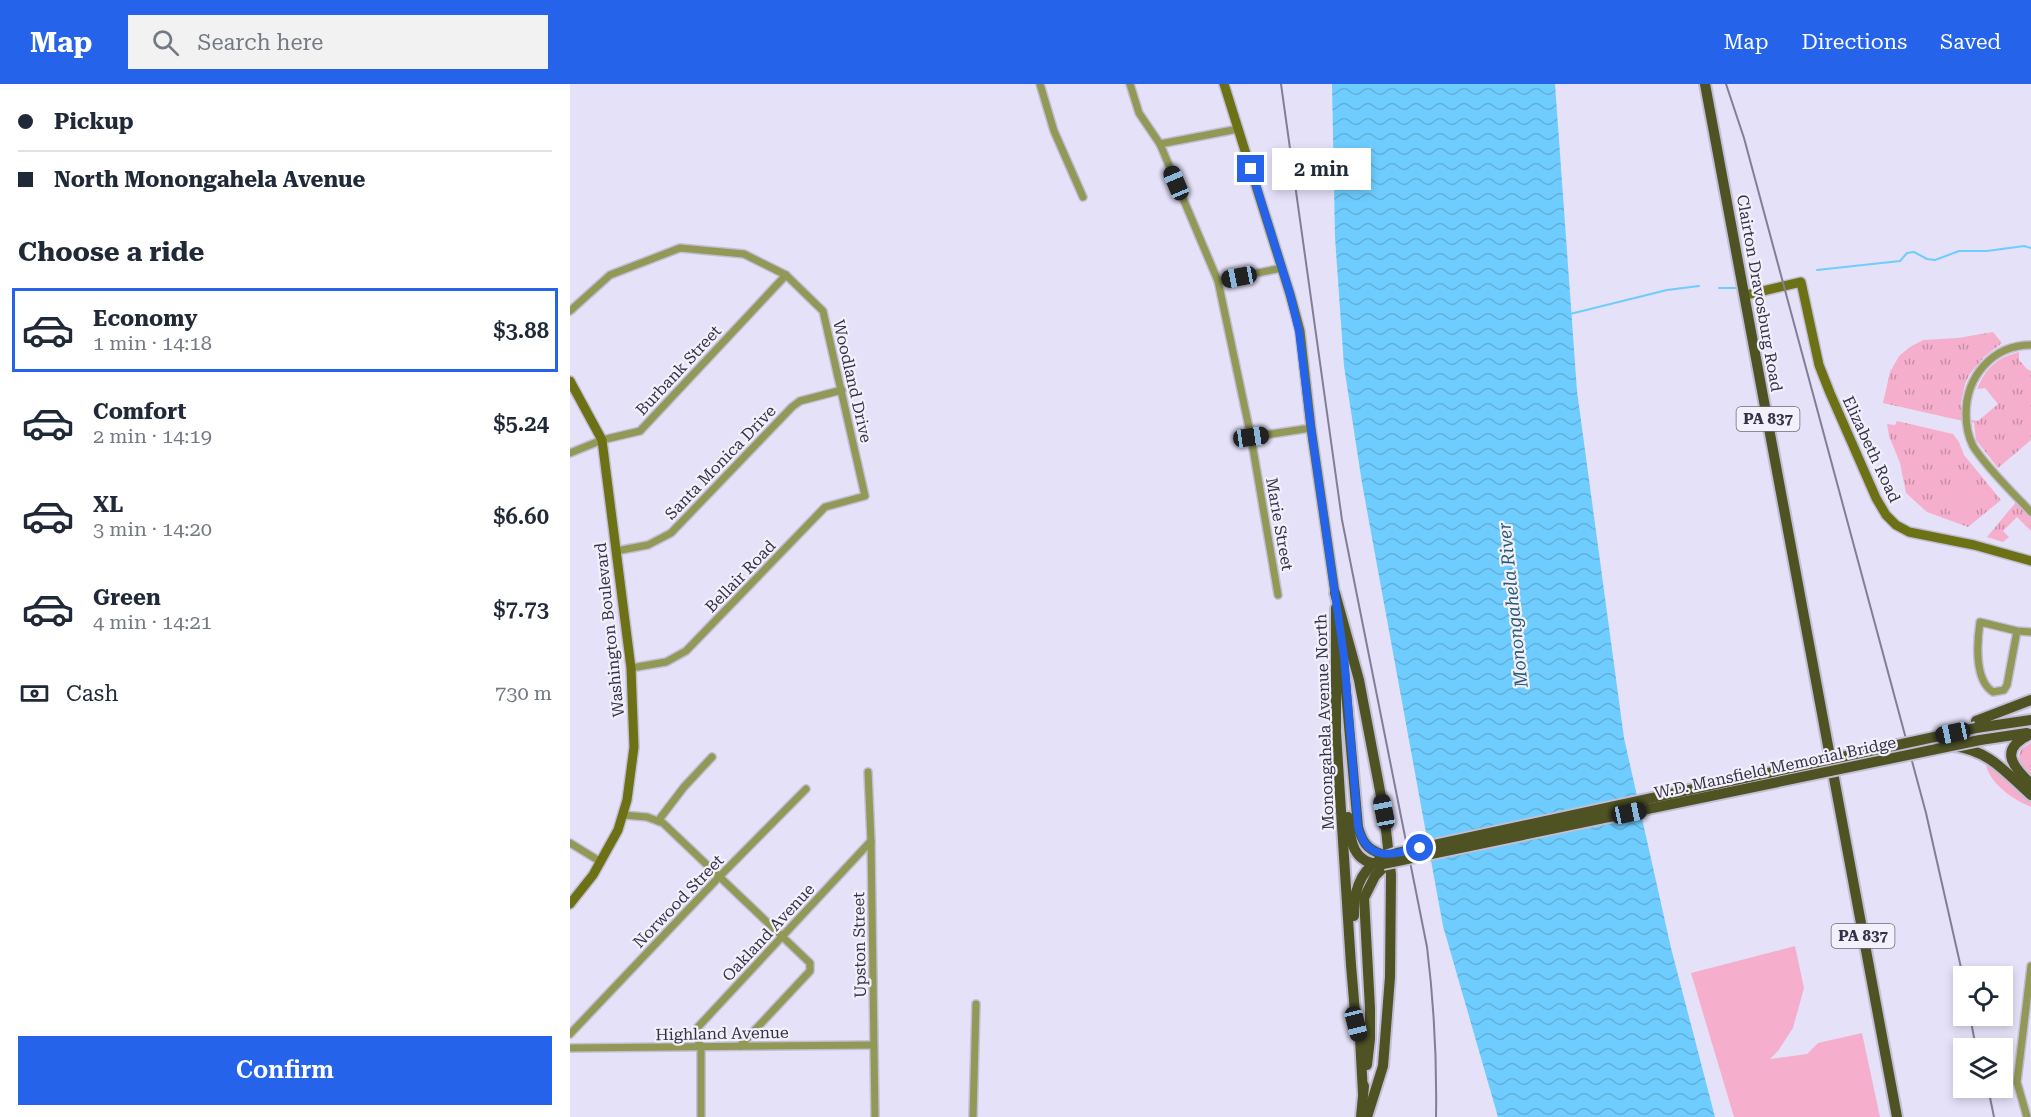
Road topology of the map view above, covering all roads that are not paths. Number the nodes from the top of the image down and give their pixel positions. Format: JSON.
{"nodes":[{"id":1,"x":1040,"y":84,"type":"edge"},
{"id":2,"x":1130,"y":84,"type":"edge"},
{"id":3,"x":1224,"y":84,"type":"edge"},
{"id":4,"x":1705,"y":84,"type":"edge"},
{"id":5,"x":1238,"y":129,"type":"junction"},
{"id":6,"x":1160,"y":144,"type":"junction"},
{"id":7,"x":1083,"y":197,"type":"dead end"},
{"id":8,"x":1282,"y":268,"type":"junction"},
{"id":9,"x":786,"y":274,"type":"junction"},
{"id":10,"x":1218,"y":281,"type":"junction"},
{"id":11,"x":1746,"y":295,"type":"junction"},
{"id":12,"x":570,"y":310,"type":"edge"},
{"id":13,"x":2031,"y":345,"type":"edge"},
{"id":14,"x":570,"y":381,"type":"edge"},
{"id":15,"x":842,"y":390,"type":"junction"},
{"id":16,"x":1311,"y":428,"type":"junction"},
{"id":17,"x":1251,"y":437,"type":"junction"},
{"id":18,"x":602,"y":440,"type":"junction"},
{"id":19,"x":570,"y":453,"type":"edge"},
{"id":20,"x":865,"y":496,"type":"joint"},
{"id":21,"x":2031,"y":512,"type":"edge"},
{"id":22,"x":616,"y":551,"type":"junction"},
{"id":23,"x":2031,"y":561,"type":"edge"},
{"id":24,"x":1335,"y":593,"type":"junction"},
{"id":25,"x":1278,"y":595,"type":"dead end"},
{"id":26,"x":2017,"y":631,"type":"junction"},
{"id":27,"x":2031,"y":632,"type":"edge"},
{"id":28,"x":631,"y":668,"type":"junction"},
{"id":29,"x":1336,"y":671,"type":"junction"},
{"id":30,"x":2031,"y":700,"type":"edge"},
{"id":31,"x":2031,"y":720,"type":"edge"},
{"id":32,"x":1976,"y":725,"type":"junction"},
{"id":33,"x":2031,"y":733,"type":"edge"},
{"id":34,"x":1950,"y":746,"type":"junction"},
{"id":35,"x":712,"y":757,"type":"dead end"},
{"id":36,"x":1827,"y":758,"type":"junction"},
{"id":37,"x":868,"y":772,"type":"dead end"},
{"id":38,"x":2031,"y":784,"type":"edge"},
{"id":39,"x":807,"y":789,"type":"dead end"},
{"id":40,"x":2031,"y":795,"type":"edge"},
{"id":41,"x":622,"y":815,"type":"junction"},
{"id":42,"x":658,"y":820,"type":"junction"},
{"id":43,"x":872,"y":841,"type":"junction"},
{"id":44,"x":570,"y":843,"type":"edge"},
{"id":45,"x":1399,"y":857,"type":"junction"},
{"id":46,"x":601,"y":862,"type":"junction"},
{"id":47,"x":1381,"y":862,"type":"junction"},
{"id":48,"x":719,"y":877,"type":"junction"},
{"id":49,"x":570,"y":904,"type":"edge"},
{"id":50,"x":783,"y":936,"type":"junction"},
{"id":51,"x":2031,"y":966,"type":"edge"},
{"id":52,"x":976,"y":1004,"type":"dead end"},
{"id":53,"x":570,"y":1034,"type":"edge"},
{"id":54,"x":1360,"y":1039,"type":"junction"},
{"id":55,"x":873,"y":1045,"type":"junction"},
{"id":56,"x":701,"y":1046,"type":"junction"},
{"id":57,"x":740,"y":1046,"type":"junction"},
{"id":58,"x":570,"y":1048,"type":"edge"},
{"id":59,"x":1363,"y":1093,"type":"junction"},
{"id":60,"x":701,"y":1117,"type":"edge"},
{"id":61,"x":875,"y":1117,"type":"edge"},
{"id":62,"x":973,"y":1117,"type":"edge"},
{"id":63,"x":1361,"y":1117,"type":"edge"},
{"id":64,"x":1367,"y":1117,"type":"edge"},
{"id":65,"x":1897,"y":1117,"type":"edge"},
{"id":66,"x":2027,"y":1117,"type":"edge"}],
"edges":[{"from":1,"to":7,"type":"street"},
{"from":2,"to":6,"type":"street","name":"Marie Street"},
{"from":3,"to":5,"type":"main road"},
{"from":4,"to":11,"type":"main road","name":"Clairton Dravosburg Road","number":"PA 837"},
{"from":5,"to":6,"type":"street"},
{"from":5,"to":8,"type":"main road"},
{"from":6,"to":10,"type":"street","name":"Marie Street"},
{"from":8,"to":10,"type":"street"},
{"from":8,"to":16,"type":"main road"},
{"from":9,"to":12,"type":"street","name":"Woodland Drive"},
{"from":9,"to":15,"type":"street","name":"Woodland Drive"},
{"from":9,"to":18,"type":"street","name":"Burbank Street"},
{"from":10,"to":17,"type":"street","name":"Marie Street"},
{"from":11,"to":23,"type":"main road","name":"Elizabeth Road"},
{"from":11,"to":36,"type":"main road","name":"Clairton Dravosburg Road","number":"PA 837"},
{"from":13,"to":21,"type":"street"},
{"from":14,"to":18,"type":"main road","name":"Washington Boulevard"},
{"from":15,"to":20,"type":"street","name":"Woodland Drive"},
{"from":15,"to":22,"type":"street","name":"Santa Monica Drive"},
{"from":16,"to":17,"type":"street"},
{"from":16,"to":24,"type":"main road"},
{"from":17,"to":25,"type":"street","name":"Marie Street"},
{"from":18,"to":19,"type":"street","name":"Burbank Street"},
{"from":18,"to":22,"type":"main road","name":"Washington Boulevard"},
{"from":20,"to":28,"type":"street","name":"Bellair Road"},
{"from":22,"to":28,"type":"main road","name":"Washington Boulevard"},
{"from":24,"to":29,"type":"main road","name":"Monongahela Avenue North"},
{"from":24,"to":47,"type":"main road"},
{"from":24,"to":64,"type":"main road","name":"Monongahela Avenue North"},
{"from":26,"to":26,"type":"street"},
{"from":26,"to":27,"type":"street"},
{"from":28,"to":41,"type":"main road","name":"Washington Boulevard"},
{"from":29,"to":47,"type":"main road"},
{"from":29,"to":54,"type":"main road","name":"Monongahela Avenue North"},
{"from":30,"to":32,"type":"main road"},
{"from":31,"to":32,"type":"main road"},
{"from":32,"to":36,"type":"main road","name":"W.D. Mansfield Memorial Bridge","bridge":true},
{"from":33,"to":34,"type":"main road","name":"W.D. Mansfield Memorial Bridge","bridge":true},
{"from":33,"to":38,"type":"main road"},
{"from":34,"to":40,"type":"main road"},
{"from":34,"to":45,"type":"main road","name":"W.D. Mansfield Memorial Bridge","bridge":true},
{"from":35,"to":42,"type":"street"},
{"from":36,"to":45,"type":"main road","name":"W.D. Mansfield Memorial Bridge","bridge":true},
{"from":36,"to":65,"type":"main road","number":"PA 837"},
{"from":37,"to":43,"type":"street","name":"Upston Street"},
{"from":39,"to":48,"type":"street","name":"Norwood Street"},
{"from":41,"to":42,"type":"street"},
{"from":41,"to":46,"type":"main road","name":"Washington Boulevard"},
{"from":42,"to":48,"type":"street"},
{"from":43,"to":50,"type":"street","name":"Oakland Avenue"},
{"from":43,"to":55,"type":"street","name":"Upston Street"},
{"from":44,"to":46,"type":"street"},
{"from":45,"to":47,"type":"main road","bridge":true},
{"from":46,"to":49,"type":"main road","name":"Washington Boulevard"},
{"from":47,"to":54,"type":"main road"},
{"from":47,"to":59,"type":"main road"},
{"from":48,"to":50,"type":"street"},
{"from":48,"to":53,"type":"street","name":"Norwood Street"},
{"from":50,"to":56,"type":"street","name":"Oakland Avenue"},
{"from":50,"to":57,"type":"street"},
{"from":51,"to":66,"type":"street"},
{"from":52,"to":62,"type":"street"},
{"from":54,"to":59,"type":"main road","name":"Monongahela Avenue North"},
{"from":55,"to":57,"type":"street","name":"Highland Avenue"},
{"from":55,"to":61,"type":"street","name":"Upston Street"},
{"from":56,"to":57,"type":"street","name":"Highland Avenue"},
{"from":56,"to":58,"type":"street","name":"Highland Avenue"},
{"from":56,"to":60,"type":"street"},
{"from":59,"to":63,"type":"main road"}]}
